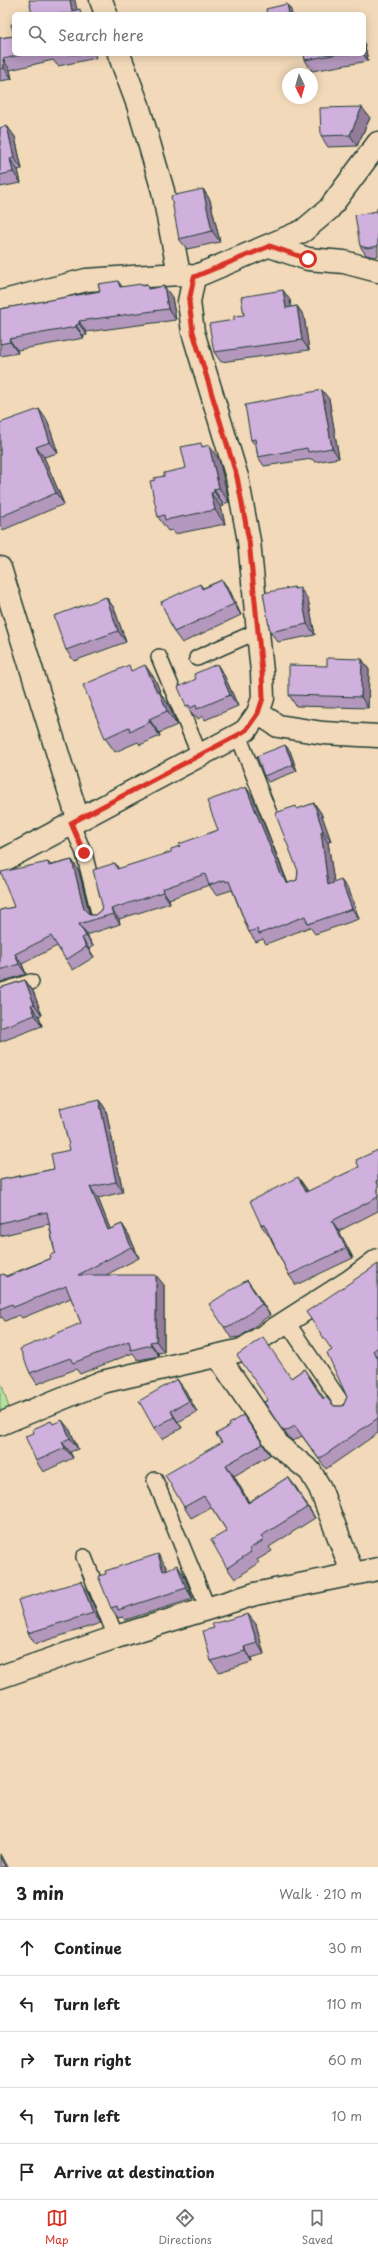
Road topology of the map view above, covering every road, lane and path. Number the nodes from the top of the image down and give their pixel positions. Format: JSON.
{"nodes":[{"id":1,"x":101,"y":0,"type":"edge"},
{"id":2,"x":105,"y":12,"type":"edge"},
{"id":3,"x":120,"y":56,"type":"edge"},
{"id":4,"x":378,"y":143,"type":"edge"},
{"id":5,"x":270,"y":246,"type":"junction"},
{"id":6,"x":378,"y":271,"type":"edge"},
{"id":7,"x":186,"y":275,"type":"junction"},
{"id":8,"x":0,"y":302,"type":"edge"},
{"id":9,"x":0,"y":568,"type":"edge"},
{"id":10,"x":258,"y":631,"type":"junction"},
{"id":11,"x":158,"y":657,"type":"dead end"},
{"id":12,"x":197,"y":658,"type":"dead end"},
{"id":13,"x":258,"y":713,"type":"junction"},
{"id":14,"x":238,"y":735,"type":"junction"},
{"id":15,"x":378,"y":736,"type":"edge"},
{"id":16,"x":200,"y":756,"type":"junction"},
{"id":17,"x":75,"y":821,"type":"junction"},
{"id":18,"x":0,"y":862,"type":"edge"},
{"id":19,"x":297,"y":884,"type":"edge"},
{"id":20,"x":100,"y":917,"type":"edge"},
{"id":21,"x":31,"y":982,"type":"dead end"},
{"id":22,"x":0,"y":992,"type":"edge"},
{"id":23,"x":378,"y":1260,"type":"edge"},
{"id":24,"x":286,"y":1321,"type":"junction"},
{"id":25,"x":218,"y":1356,"type":"junction"},
{"id":26,"x":345,"y":1408,"type":"edge"},
{"id":27,"x":0,"y":1424,"type":"edge"},
{"id":28,"x":155,"y":1480,"type":"dead end"},
{"id":29,"x":84,"y":1557,"type":"dead end"},
{"id":30,"x":378,"y":1569,"type":"edge"},
{"id":31,"x":353,"y":1574,"type":"junction"},
{"id":32,"x":208,"y":1609,"type":"junction"},
{"id":33,"x":116,"y":1637,"type":"junction"},
{"id":34,"x":0,"y":1677,"type":"edge"}],
"edges":[{"from":1,"to":2,"type":"street"},
{"from":3,"to":7,"type":"street"},
{"from":4,"to":5,"type":"street"},
{"from":5,"to":6,"type":"street"},
{"from":5,"to":7,"type":"street"},
{"from":7,"to":8,"type":"street"},
{"from":7,"to":10,"type":"street"},
{"from":9,"to":17,"type":"street"},
{"from":10,"to":12,"type":"lane"},
{"from":10,"to":13,"type":"street"},
{"from":11,"to":16,"type":"lane"},
{"from":13,"to":14,"type":"street"},
{"from":13,"to":15,"type":"street"},
{"from":14,"to":16,"type":"street"},
{"from":14,"to":19,"type":"lane"},
{"from":16,"to":17,"type":"street"},
{"from":17,"to":18,"type":"street"},
{"from":17,"to":20,"type":"lane"},
{"from":21,"to":22,"type":"lane"},
{"from":23,"to":24,"type":"street"},
{"from":24,"to":25,"type":"street"},
{"from":24,"to":26,"type":"lane"},
{"from":25,"to":27,"type":"street"},
{"from":25,"to":31,"type":"street"},
{"from":28,"to":32,"type":"lane"},
{"from":29,"to":33,"type":"lane"},
{"from":30,"to":31,"type":"street"},
{"from":31,"to":32,"type":"street"},
{"from":32,"to":33,"type":"street"},
{"from":33,"to":34,"type":"street"}]}
